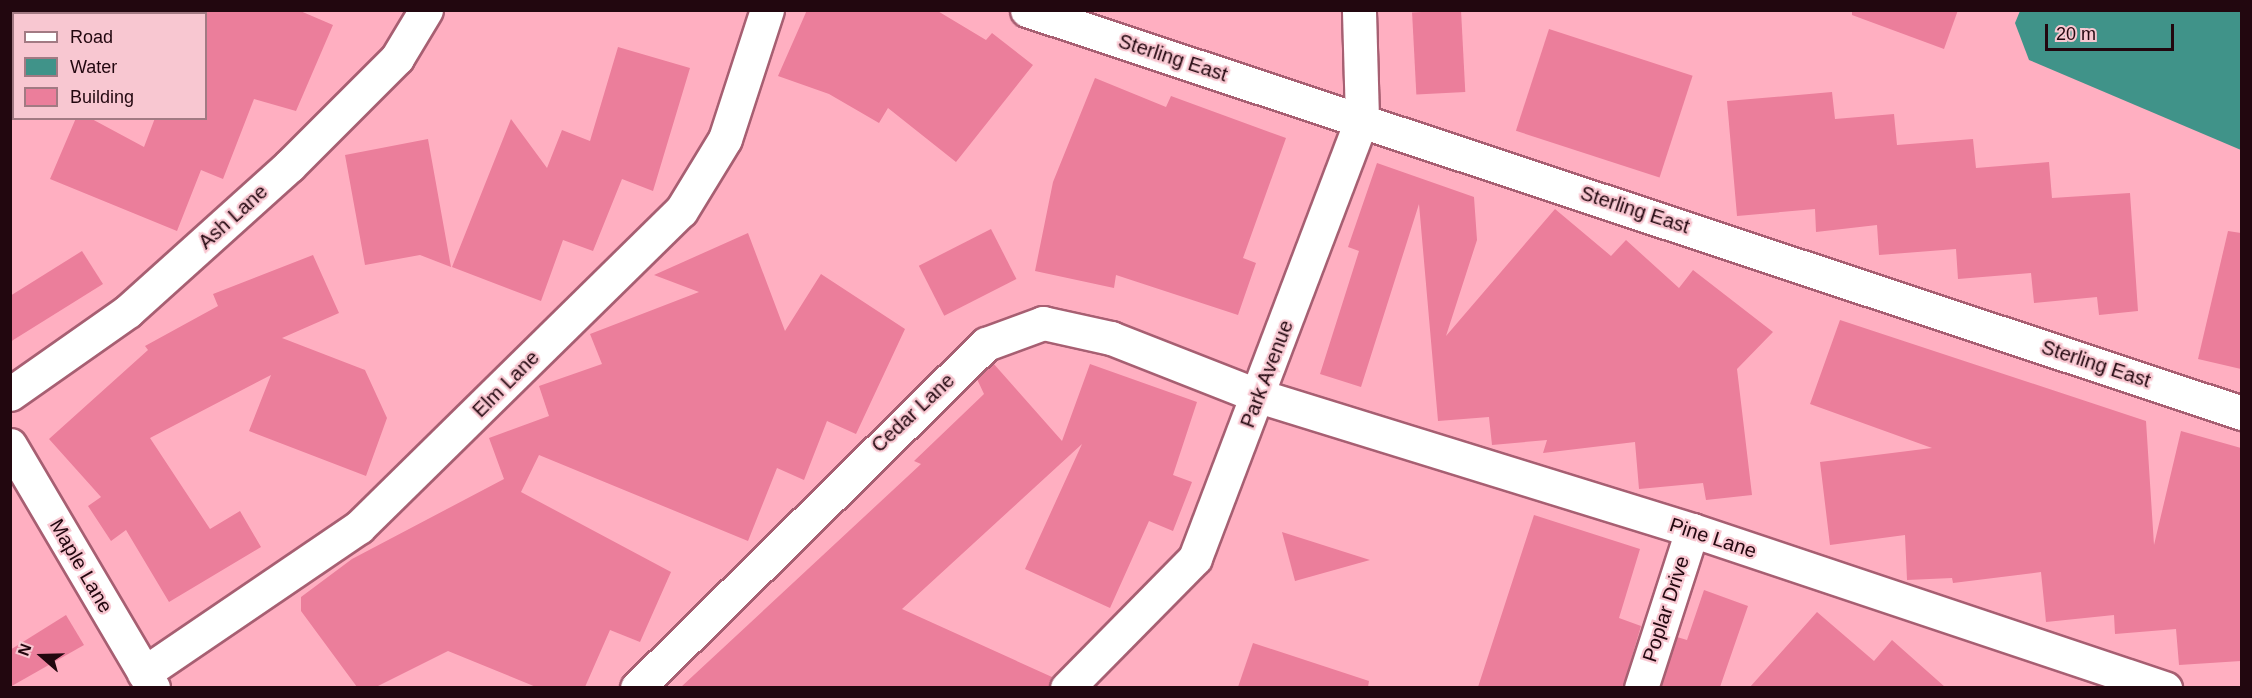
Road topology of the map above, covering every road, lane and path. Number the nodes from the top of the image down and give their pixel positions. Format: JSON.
{"nodes":[{"id":1,"x":426,"y":10,"type":"edge"},
{"id":2,"x":767,"y":10,"type":"edge"},
{"id":3,"x":1027,"y":10,"type":"edge"},
{"id":4,"x":1359,"y":10,"type":"edge"},
{"id":5,"x":1362,"y":119,"type":"junction"},
{"id":6,"x":10,"y":394,"type":"edge"},
{"id":7,"x":1259,"y":396,"type":"junction"},
{"id":8,"x":2241,"y":413,"type":"edge"},
{"id":9,"x":10,"y":445,"type":"edge"},
{"id":10,"x":1692,"y":530,"type":"junction"},
{"id":11,"x":148,"y":680,"type":"edge"},
{"id":12,"x":637,"y":687,"type":"edge"},
{"id":13,"x":1066,"y":687,"type":"edge"},
{"id":14,"x":1641,"y":687,"type":"edge"},
{"id":15,"x":2165,"y":687,"type":"edge"}],
"edges":[{"from":1,"to":6,"type":"street","name":"Ash Lane"},
{"from":2,"to":11,"type":"street","name":"Elm Lane"},
{"from":3,"to":5,"type":"street","name":"Sterling East"},
{"from":4,"to":5,"type":"street","name":"Park Avenue"},
{"from":5,"to":7,"type":"street","name":"Park Avenue"},
{"from":5,"to":8,"type":"street","name":"Sterling East"},
{"from":7,"to":10,"type":"street","name":"Pine Lane"},
{"from":7,"to":12,"type":"street","name":"Cedar Lane"},
{"from":7,"to":13,"type":"street","name":"Park Avenue"},
{"from":9,"to":11,"type":"street","name":"Maple Lane"},
{"from":10,"to":14,"type":"street","name":"Poplar Drive"},
{"from":10,"to":15,"type":"street","name":"Pine Lane"}]}
